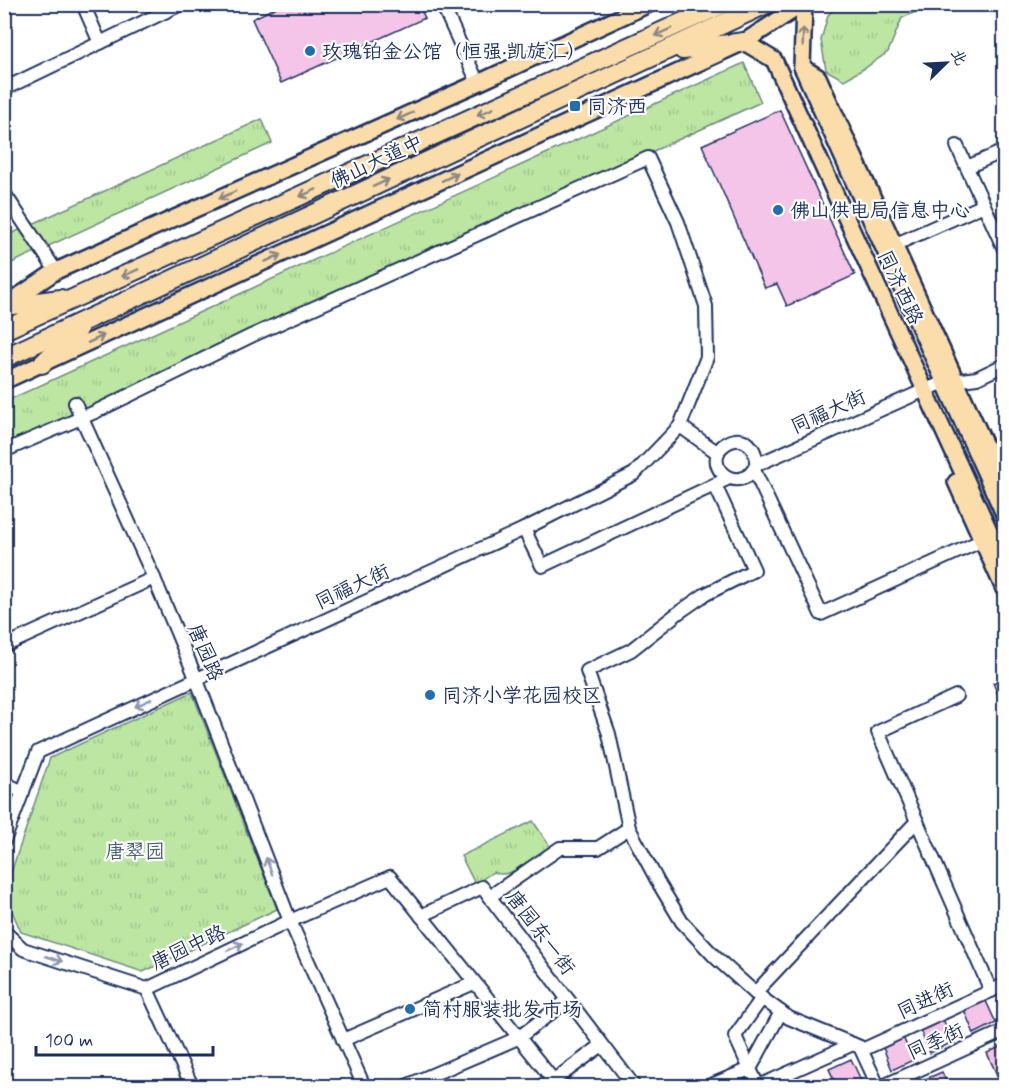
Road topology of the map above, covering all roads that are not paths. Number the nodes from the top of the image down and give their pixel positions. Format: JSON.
{"nodes":[{"id":1,"x":83,"y":4,"type":"edge"},
{"id":2,"x":181,"y":4,"type":"edge"},
{"id":3,"x":442,"y":4,"type":"edge"},
{"id":4,"x":649,"y":4,"type":"edge"},
{"id":5,"x":766,"y":4,"type":"edge"},
{"id":6,"x":803,"y":4,"type":"edge"},
{"id":7,"x":720,"y":6,"type":"edge"},
{"id":8,"x":744,"y":42,"type":"junction"},
{"id":9,"x":100,"y":43,"type":"junction"},
{"id":10,"x":663,"y":53,"type":"junction"},
{"id":11,"x":802,"y":68,"type":"junction"},
{"id":12,"x":780,"y":73,"type":"junction"},
{"id":13,"x":478,"y":83,"type":"junction"},
{"id":14,"x":4,"y":89,"type":"edge"},
{"id":15,"x":957,"y":146,"type":"dead end"},
{"id":16,"x":1005,"y":151,"type":"edge"},
{"id":17,"x":967,"y":167,"type":"junction"},
{"id":18,"x":4,"y":193,"type":"edge"},
{"id":19,"x":830,"y":202,"type":"junction"},
{"id":20,"x":984,"y":205,"type":"junction"},
{"id":21,"x":845,"y":216,"type":"junction"},
{"id":22,"x":846,"y":238,"type":"junction"},
{"id":23,"x":894,"y":245,"type":"junction"},
{"id":24,"x":1005,"y":249,"type":"edge"},
{"id":25,"x":56,"y":271,"type":"junction"},
{"id":26,"x":77,"y":297,"type":"junction"},
{"id":27,"x":5,"y":306,"type":"edge"},
{"id":28,"x":88,"y":319,"type":"junction"},
{"id":29,"x":4,"y":330,"type":"edge"},
{"id":30,"x":4,"y":358,"type":"edge"},
{"id":31,"x":42,"y":364,"type":"junction"},
{"id":32,"x":1005,"y":365,"type":"edge"},
{"id":33,"x":4,"y":381,"type":"edge"},
{"id":34,"x":950,"y":381,"type":"junction"},
{"id":35,"x":920,"y":391,"type":"junction"},
{"id":36,"x":75,"y":403,"type":"dead end"},
{"id":37,"x":82,"y":418,"type":"junction"},
{"id":38,"x":680,"y":426,"type":"junction"},
{"id":39,"x":4,"y":451,"type":"edge"},
{"id":40,"x":718,"y":453,"type":"junction"},
{"id":41,"x":755,"y":468,"type":"junction"},
{"id":42,"x":729,"y":478,"type":"junction"},
{"id":43,"x":715,"y":485,"type":"junction"},
{"id":44,"x":1005,"y":487,"type":"edge"},
{"id":45,"x":1005,"y":513,"type":"edge"},
{"id":46,"x":524,"y":529,"type":"junction"},
{"id":47,"x":982,"y":540,"type":"junction"},
{"id":48,"x":1005,"y":563,"type":"edge"},
{"id":49,"x":154,"y":578,"type":"junction"},
{"id":50,"x":1005,"y":589,"type":"edge"},
{"id":51,"x":4,"y":646,"type":"edge"},
{"id":52,"x":196,"y":678,"type":"junction"},
{"id":53,"x":956,"y":696,"type":"dead end"},
{"id":54,"x":4,"y":783,"type":"edge"},
{"id":55,"x":23,"y":792,"type":"junction"},
{"id":56,"x":917,"y":821,"type":"junction"},
{"id":57,"x":629,"y":828,"type":"junction"},
{"id":58,"x":4,"y":841,"type":"edge"},
{"id":59,"x":485,"y":892,"type":"junction"},
{"id":60,"x":421,"y":916,"type":"junction"},
{"id":61,"x":290,"y":921,"type":"junction"},
{"id":62,"x":4,"y":931,"type":"edge"},
{"id":63,"x":474,"y":983,"type":"junction"},
{"id":64,"x":1005,"y":985,"type":"edge"},
{"id":65,"x":147,"y":989,"type":"junction"},
{"id":66,"x":991,"y":991,"type":"junction"},
{"id":67,"x":759,"y":996,"type":"junction"},
{"id":68,"x":568,"y":1000,"type":"junction"},
{"id":69,"x":781,"y":1012,"type":"junction"},
{"id":70,"x":1005,"y":1031,"type":"edge"},
{"id":71,"x":518,"y":1038,"type":"junction"},
{"id":72,"x":343,"y":1040,"type":"junction"},
{"id":73,"x":602,"y":1045,"type":"junction"},
{"id":74,"x":857,"y":1047,"type":"junction"},
{"id":75,"x":750,"y":1069,"type":"junction"},
{"id":76,"x":556,"y":1084,"type":"edge"},
{"id":77,"x":192,"y":1086,"type":"edge"},
{"id":78,"x":363,"y":1086,"type":"edge"},
{"id":79,"x":406,"y":1086,"type":"edge"},
{"id":80,"x":541,"y":1086,"type":"edge"},
{"id":81,"x":634,"y":1086,"type":"edge"},
{"id":82,"x":710,"y":1086,"type":"edge"},
{"id":83,"x":759,"y":1086,"type":"edge"},
{"id":84,"x":880,"y":1086,"type":"edge"}],
"edges":[{"from":1,"to":9,"type":"street"},
{"from":2,"to":9,"type":"street"},
{"from":3,"to":13,"type":"street"},
{"from":4,"to":13,"type":"main road"},
{"from":5,"to":10,"type":"highway","name":"佛山大道中"},
{"from":6,"to":8,"type":"main road"},
{"from":11,"to":6,"type":"main road","name":"同济西路","one_way":true},
{"from":7,"to":26,"type":"highway","name":"佛山大道中","one_way":true},
{"from":8,"to":10,"type":"highway"},
{"from":8,"to":12,"type":"main road","name":"同济西路"},
{"from":31,"to":8,"type":"main road","one_way":true},
{"from":9,"to":14,"type":"street"},
{"from":28,"to":10,"type":"highway","name":"佛山大道中","one_way":true},
{"from":11,"to":23,"type":"main road"},
{"from":11,"to":34,"type":"main road","name":"同济西路"},
{"from":12,"to":19,"type":"main road"},
{"from":12,"to":21,"type":"main road","name":"同济西路"},
{"from":13,"to":25,"type":"main road","one_way":true},
{"from":15,"to":17,"type":"street"},
{"from":16,"to":17,"type":"street"},
{"from":17,"to":20,"type":"street"},
{"from":18,"to":25,"type":"street"},
{"from":19,"to":21,"type":"main road"},
{"from":19,"to":22,"type":"main road"},
{"from":20,"to":23,"type":"street"},
{"from":20,"to":24,"type":"street"},
{"from":21,"to":22,"type":"main road"},
{"from":21,"to":35,"type":"main road","name":"同济西路"},
{"from":22,"to":35,"type":"main road"},
{"from":23,"to":34,"type":"main road"},
{"from":25,"to":27,"type":"main road"},
{"from":26,"to":27,"type":"highway"},
{"from":26,"to":29,"type":"highway","name":"佛山大道中"},
{"from":28,"to":30,"type":"highway","name":"佛山大道中"},
{"from":28,"to":31,"type":"highway"},
{"from":31,"to":33,"type":"main road"},
{"from":32,"to":34,"type":"street","name":"同福大街"},
{"from":34,"to":35,"type":"street","name":"同福大街"},
{"from":34,"to":44,"type":"main road"},
{"from":34,"to":45,"type":"main road","name":"同济西路"},
{"from":35,"to":41,"type":"street","name":"同福大街"},
{"from":35,"to":47,"type":"main road"},
{"from":35,"to":48,"type":"main road","name":"同济西路"},
{"from":36,"to":37,"type":"street","name":"唐园路"},
{"from":37,"to":38,"type":"street"},
{"from":37,"to":39,"type":"street"},
{"from":37,"to":49,"type":"street","name":"唐园路"},
{"from":38,"to":40,"type":"street"},
{"from":38,"to":46,"type":"street","name":"同福大街"},
{"from":40,"to":41,"type":"street"},
{"from":40,"to":42,"type":"street"},
{"from":41,"to":42,"type":"street","name":"同福大街"},
{"from":41,"to":47,"type":"street"},
{"from":42,"to":43,"type":"street","name":"同福大街"},
{"from":43,"to":46,"type":"street","name":"同福大街"},
{"from":43,"to":57,"type":"street"},
{"from":46,"to":52,"type":"street","name":"同福大街"},
{"from":47,"to":50,"type":"main road"},
{"from":49,"to":51,"type":"street"},
{"from":49,"to":52,"type":"street","name":"唐园路"},
{"from":52,"to":55,"type":"street","one_way":true},
{"from":61,"to":52,"type":"street","name":"唐园路","one_way":true},
{"from":53,"to":56,"type":"street"},
{"from":54,"to":55,"type":"street"},
{"from":55,"to":58,"type":"street"},
{"from":56,"to":66,"type":"street"},
{"from":56,"to":67,"type":"street"},
{"from":57,"to":59,"type":"street"},
{"from":57,"to":67,"type":"street"},
{"from":59,"to":60,"type":"street"},
{"from":59,"to":68,"type":"street","name":"唐园东一街"},
{"from":60,"to":61,"type":"street"},
{"from":60,"to":63,"type":"street"},
{"from":65,"to":61,"type":"street","name":"唐园中路","one_way":true},
{"from":61,"to":72,"type":"street","name":"唐园路"},
{"from":62,"to":65,"type":"street","name":"唐园中路","one_way":true},
{"from":63,"to":71,"type":"street"},
{"from":63,"to":72,"type":"street"},
{"from":64,"to":66,"type":"street","name":"同进街"},
{"from":65,"to":77,"type":"street"},
{"from":66,"to":74,"type":"street","name":"同进街"},
{"from":67,"to":69,"type":"street"},
{"from":67,"to":75,"type":"street"},
{"from":68,"to":71,"type":"street"},
{"from":68,"to":73,"type":"street","name":"唐园东一街"},
{"from":69,"to":74,"type":"street"},
{"from":69,"to":75,"type":"street"},
{"from":70,"to":84,"type":"street","name":"同季街"},
{"from":71,"to":76,"type":"street"},
{"from":71,"to":79,"type":"street"},
{"from":72,"to":78,"type":"street","name":"唐园路"},
{"from":73,"to":76,"type":"street"},
{"from":73,"to":81,"type":"street","name":"唐园东一街"},
{"from":74,"to":83,"type":"street","name":"同进街"},
{"from":74,"to":84,"type":"street"},
{"from":75,"to":82,"type":"street"},
{"from":75,"to":83,"type":"street"},
{"from":76,"to":80,"type":"street"}]}
